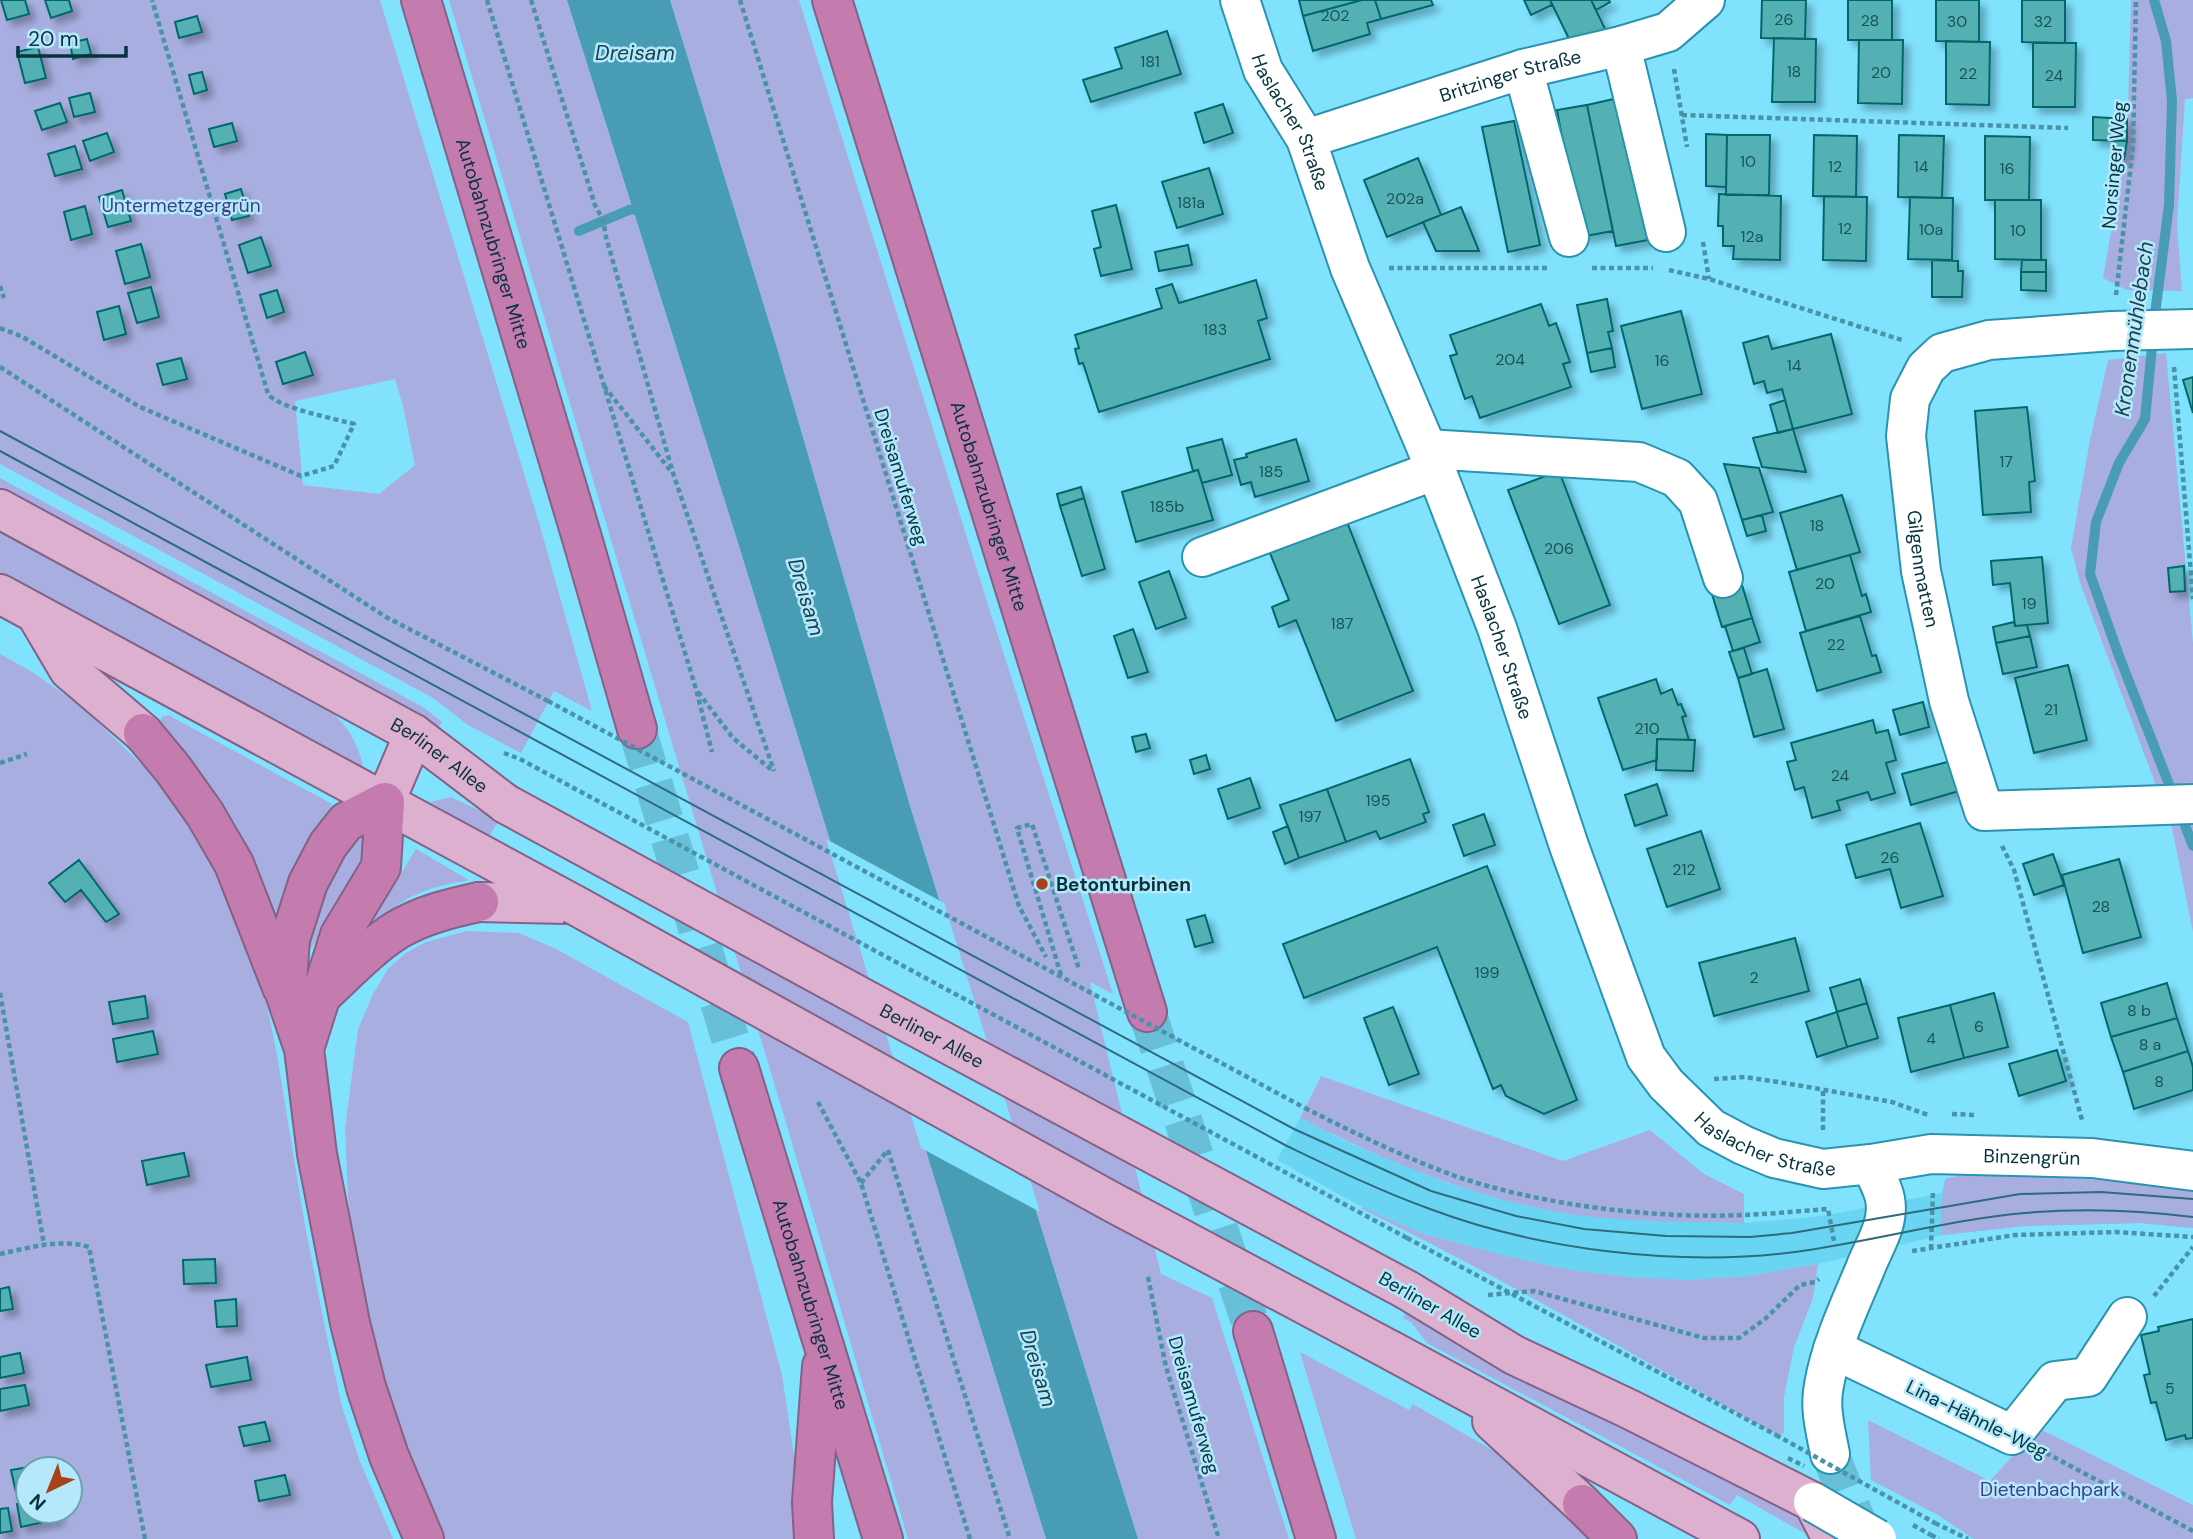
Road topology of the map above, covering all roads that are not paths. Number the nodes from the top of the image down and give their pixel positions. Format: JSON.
{"nodes":[{"id":1,"x":421,"y":0,"type":"edge"},
{"id":2,"x":832,"y":0,"type":"edge"},
{"id":3,"x":1240,"y":0,"type":"edge"},
{"id":4,"x":1705,"y":0,"type":"edge"},
{"id":5,"x":1621,"y":46,"type":"junction"},
{"id":6,"x":1523,"y":69,"type":"junction"},
{"id":7,"x":1306,"y":139,"type":"junction"},
{"id":8,"x":1666,"y":232,"type":"dead end"},
{"id":9,"x":1567,"y":258,"type":"road end"},
{"id":10,"x":2182,"y":330,"type":"edge"},
{"id":11,"x":1431,"y":460,"type":"junction"},
{"id":12,"x":0,"y":509,"type":"edge"},
{"id":13,"x":1202,"y":557,"type":"dead end"},
{"id":14,"x":1723,"y":578,"type":"dead end"},
{"id":15,"x":0,"y":594,"type":"edge"},
{"id":16,"x":37,"y":614,"type":"junction"},
{"id":17,"x":637,"y":729,"type":"tunnel mouth"},
{"id":18,"x":143,"y":733,"type":"joint"},
{"id":19,"x":414,"y":734,"type":"junction"},
{"id":20,"x":385,"y":802,"type":"junction"},
{"id":21,"x":2181,"y":805,"type":"edge"},
{"id":22,"x":479,"y":902,"type":"joint"},
{"id":23,"x":573,"y":904,"type":"junction"},
{"id":24,"x":304,"y":996,"type":"junction"},
{"id":25,"x":1147,"y":1012,"type":"tunnel mouth"},
{"id":26,"x":739,"y":1068,"type":"tunnel mouth"},
{"id":27,"x":1871,"y":1164,"type":"junction"},
{"id":28,"x":2193,"y":1171,"type":"edge"},
{"id":29,"x":2127,"y":1317,"type":"road end"},
{"id":30,"x":1253,"y":1331,"type":"tunnel mouth"},
{"id":31,"x":824,"y":1343,"type":"junction"},
{"id":32,"x":1833,"y":1349,"type":"junction"},
{"id":33,"x":1441,"y":1377,"type":"junction"},
{"id":34,"x":1830,"y":1454,"type":"tunnel mouth"},
{"id":35,"x":1813,"y":1502,"type":"junction"},
{"id":36,"x":1582,"y":1504,"type":"joint"},
{"id":37,"x":424,"y":1539,"type":"edge"},
{"id":38,"x":814,"y":1539,"type":"edge"},
{"id":39,"x":883,"y":1539,"type":"edge"},
{"id":40,"x":1316,"y":1539,"type":"edge"},
{"id":41,"x":1617,"y":1539,"type":"edge"},
{"id":42,"x":1740,"y":1539,"type":"edge"},
{"id":43,"x":1832,"y":1539,"type":"edge"},
{"id":44,"x":1877,"y":1539,"type":"edge"}],
"edges":[{"from":1,"to":17,"type":"highway","name":"Autobahnzubringer Mitte"},
{"from":2,"to":25,"type":"highway","name":"Autobahnzubringer Mitte"},
{"from":3,"to":7,"type":"street","name":"Haslacher Straße"},
{"from":4,"to":5,"type":"street","name":"Britzinger Straße"},
{"from":5,"to":6,"type":"street","name":"Britzinger Straße"},
{"from":5,"to":8,"type":"street"},
{"from":6,"to":7,"type":"street","name":"Britzinger Straße"},
{"from":6,"to":9,"type":"street"},
{"from":7,"to":11,"type":"street","name":"Haslacher Straße"},
{"from":10,"to":21,"type":"street","name":"Gilgenmatten"},
{"from":11,"to":13,"type":"street"},
{"from":11,"to":14,"type":"street"},
{"from":11,"to":27,"type":"street","name":"Haslacher Straße"},
{"from":12,"to":19,"type":"main road","name":"Berliner Allee"},
{"from":15,"to":16,"type":"main road"},
{"from":16,"to":18,"type":"main road"},
{"from":16,"to":20,"type":"main road"},
{"from":18,"to":24,"type":"highway"},
{"from":19,"to":20,"type":"main road"},
{"from":19,"to":35,"type":"main road","name":"Berliner Allee","bridge":true},
{"from":20,"to":23,"type":"main road"},
{"from":20,"to":24,"type":"highway"},
{"from":20,"to":24,"type":"highway"},
{"from":22,"to":23,"type":"main road"},
{"from":22,"to":24,"type":"highway"},
{"from":23,"to":33,"type":"main road","bridge":true},
{"from":24,"to":37,"type":"highway"},
{"from":26,"to":31,"type":"highway","name":"Autobahnzubringer Mitte"},
{"from":27,"to":28,"type":"street","name":"Binzengrün"},
{"from":27,"to":32,"type":"street"},
{"from":29,"to":32,"type":"street","name":"Lina-Hähnle-Weg"},
{"from":30,"to":40,"type":"highway"},
{"from":31,"to":38,"type":"highway"},
{"from":31,"to":39,"type":"highway","name":"Autobahnzubringer Mitte"},
{"from":32,"to":34,"type":"street"},
{"from":33,"to":36,"type":"main road"},
{"from":33,"to":42,"type":"main road"},
{"from":35,"to":43,"type":"main road"},
{"from":35,"to":44,"type":"street","name":"Berliner Allee","bridge":true},
{"from":36,"to":41,"type":"highway"}]}
